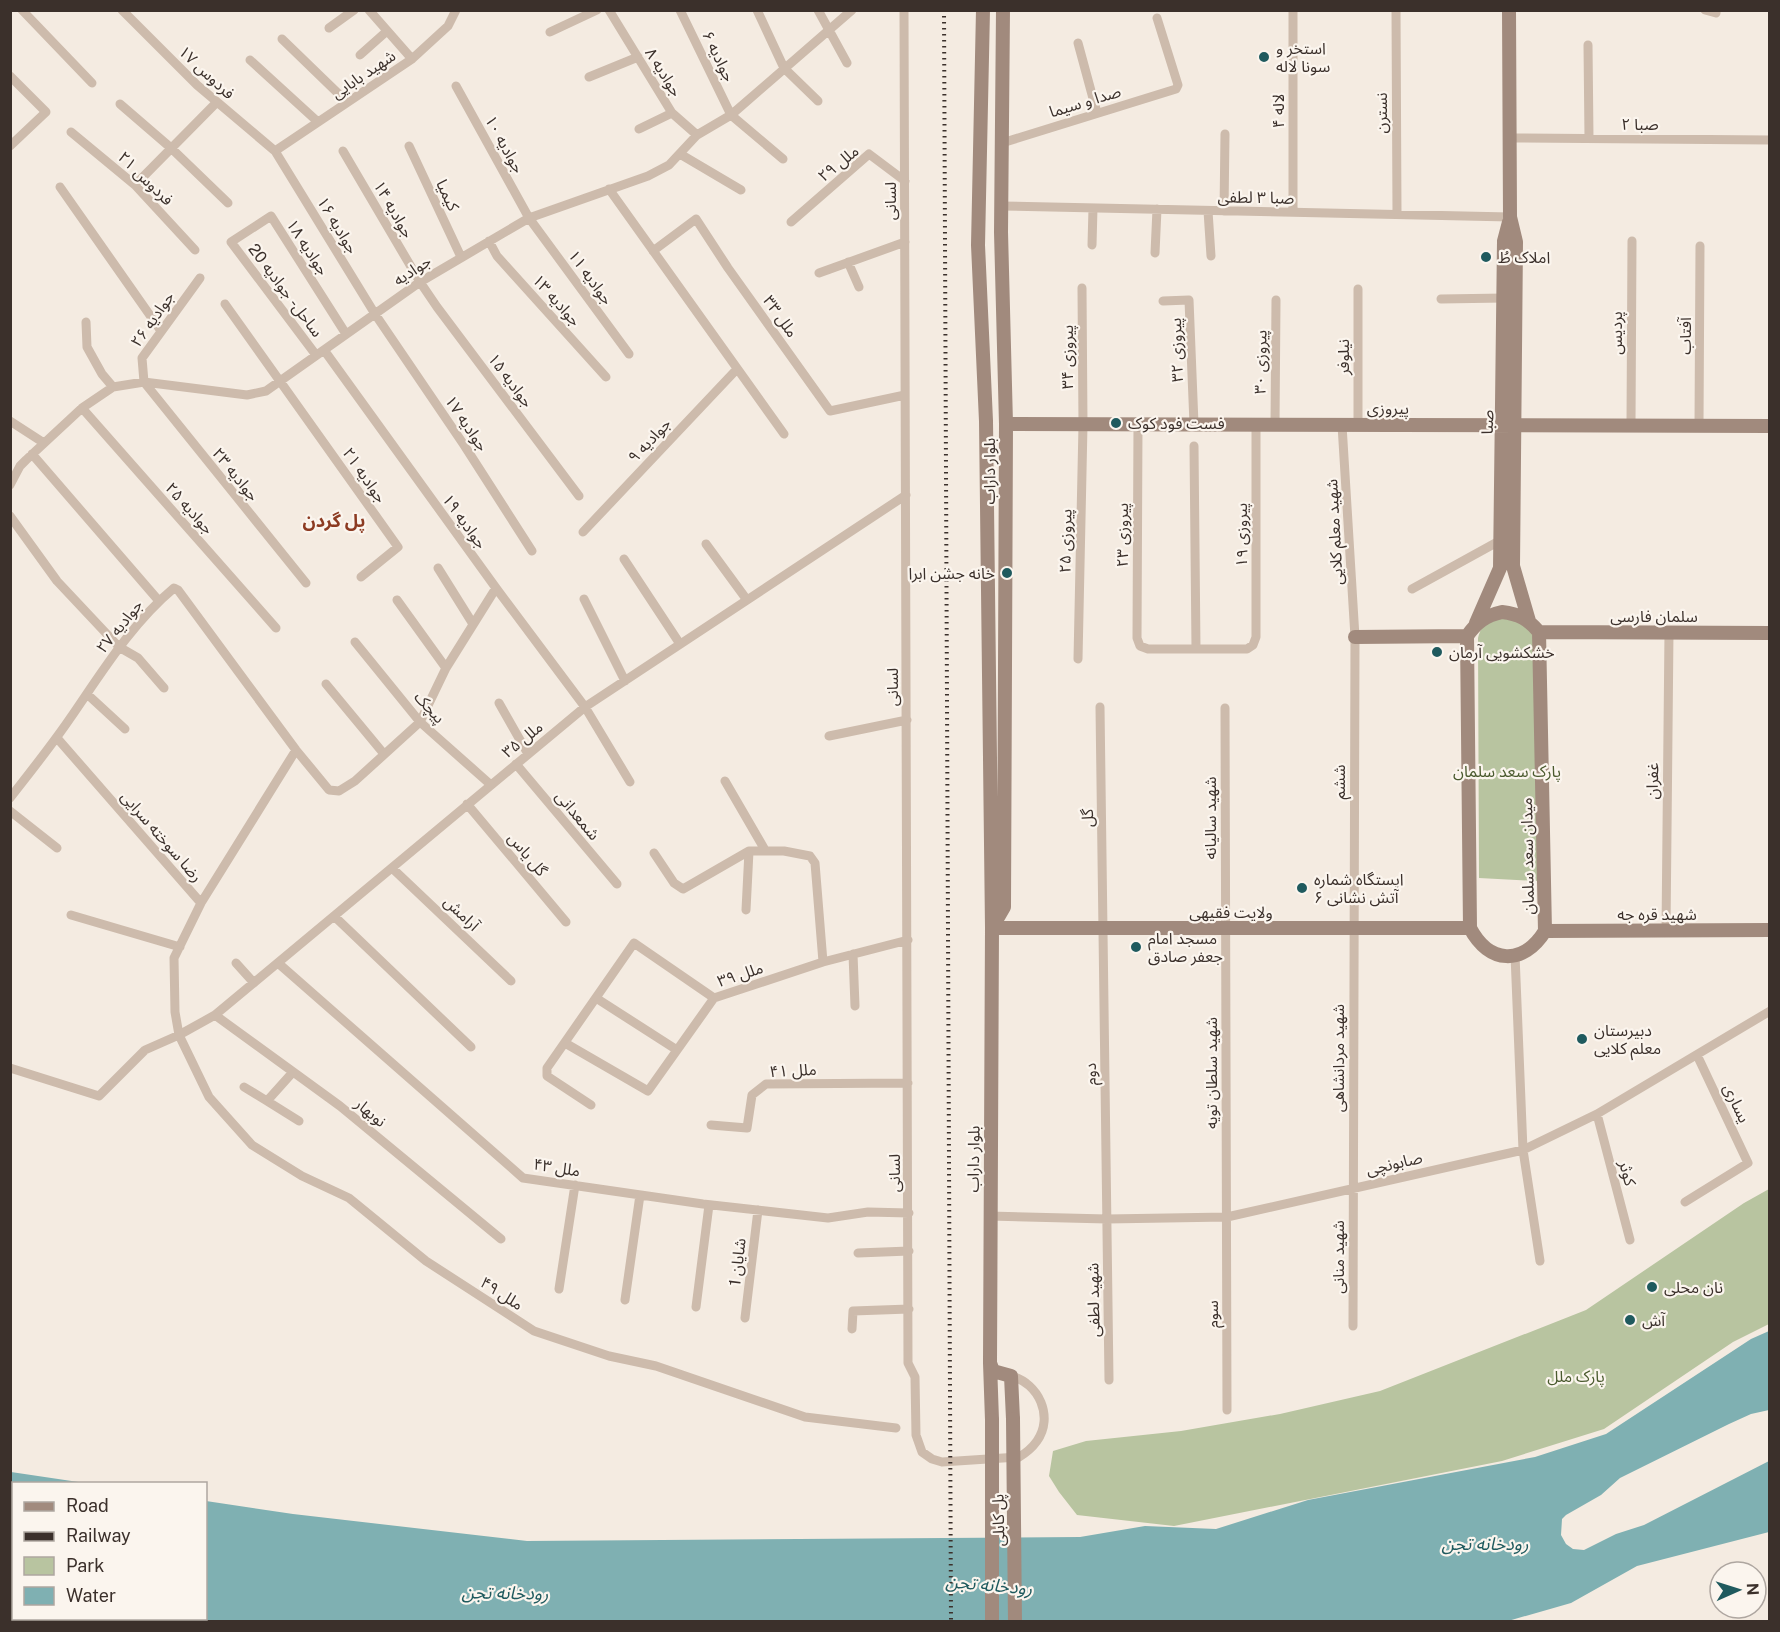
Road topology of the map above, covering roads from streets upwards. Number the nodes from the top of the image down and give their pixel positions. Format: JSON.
{"nodes":[{"id":1,"x":22,"y":10,"type":"edge"},
{"id":2,"x":122,"y":10,"type":"edge"},
{"id":3,"x":354,"y":10,"type":"edge"},
{"id":4,"x":369,"y":10,"type":"edge"},
{"id":5,"x":456,"y":10,"type":"edge"},
{"id":6,"x":597,"y":10,"type":"edge"},
{"id":7,"x":680,"y":10,"type":"edge"},
{"id":8,"x":757,"y":10,"type":"edge"},
{"id":9,"x":818,"y":10,"type":"edge"},
{"id":10,"x":852,"y":10,"type":"edge"},
{"id":11,"x":904,"y":10,"type":"edge"},
{"id":12,"x":974,"y":10,"type":"edge"},
{"id":13,"x":983,"y":10,"type":"edge"},
{"id":14,"x":1003,"y":10,"type":"edge"},
{"id":15,"x":1293,"y":10,"type":"edge"},
{"id":16,"x":1396,"y":10,"type":"edge"},
{"id":17,"x":1509,"y":10,"type":"edge"},
{"id":18,"x":1705,"y":10,"type":"edge"},
{"id":19,"x":1716,"y":12,"type":"edge"},
{"id":20,"x":611,"y":14,"type":"edge"},
{"id":21,"x":1157,"y":18,"type":"dead end"},
{"id":22,"x":329,"y":28,"type":"dead end"},
{"id":23,"x":829,"y":30,"type":"junction"},
{"id":24,"x":387,"y":31,"type":"junction"},
{"id":25,"x":550,"y":32,"type":"dead end"},
{"id":26,"x":282,"y":39,"type":"dead end"},
{"id":27,"x":1078,"y":43,"type":"dead end"},
{"id":28,"x":1588,"y":45,"type":"dead end"},
{"id":29,"x":360,"y":55,"type":"dead end"},
{"id":30,"x":638,"y":57,"type":"junction"},
{"id":31,"x":412,"y":59,"type":"junction"},
{"id":32,"x":250,"y":60,"type":"dead end"},
{"id":33,"x":847,"y":63,"type":"dead end"},
{"id":34,"x":784,"y":68,"type":"junction"},
{"id":35,"x":10,"y":76,"type":"edge"},
{"id":36,"x":589,"y":77,"type":"dead end"},
{"id":37,"x":982,"y":77,"type":"junction"},
{"id":38,"x":92,"y":83,"type":"dead end"},
{"id":39,"x":456,"y":86,"type":"dead end"},
{"id":40,"x":818,"y":101,"type":"dead end"},
{"id":41,"x":217,"y":102,"type":"junction"},
{"id":42,"x":347,"y":102,"type":"junction"},
{"id":43,"x":120,"y":104,"type":"dead end"},
{"id":44,"x":672,"y":113,"type":"junction"},
{"id":45,"x":1097,"y":113,"type":"junction"},
{"id":46,"x":731,"y":115,"type":"junction"},
{"id":47,"x":318,"y":122,"type":"junction"},
{"id":48,"x":639,"y":129,"type":"dead end"},
{"id":49,"x":71,"y":132,"type":"dead end"},
{"id":50,"x":1225,"y":134,"type":"dead end"},
{"id":51,"x":697,"y":135,"type":"junction"},
{"id":52,"x":1510,"y":138,"type":"junction"},
{"id":53,"x":1589,"y":138,"type":"junction"},
{"id":54,"x":1770,"y":140,"type":"edge"},
{"id":55,"x":1002,"y":143,"type":"junction"},
{"id":56,"x":10,"y":146,"type":"edge"},
{"id":57,"x":409,"y":146,"type":"dead end"},
{"id":58,"x":171,"y":148,"type":"junction"},
{"id":59,"x":275,"y":151,"type":"junction"},
{"id":60,"x":343,"y":151,"type":"dead end"},
{"id":61,"x":680,"y":154,"type":"junction"},
{"id":62,"x":783,"y":159,"type":"dead end"},
{"id":63,"x":980,"y":176,"type":"junction"},
{"id":64,"x":1001,"y":177,"type":"junction"},
{"id":65,"x":905,"y":181,"type":"junction"},
{"id":66,"x":135,"y":185,"type":"junction"},
{"id":67,"x":60,"y":187,"type":"dead end"},
{"id":68,"x":609,"y":189,"type":"junction"},
{"id":69,"x":741,"y":190,"type":"dead end"},
{"id":70,"x":228,"y":203,"type":"dead end"},
{"id":71,"x":1002,"y":206,"type":"junction"},
{"id":72,"x":1092,"y":208,"type":"junction"},
{"id":73,"x":1157,"y":210,"type":"junction"},
{"id":74,"x":1208,"y":211,"type":"junction"},
{"id":75,"x":1224,"y":211,"type":"junction"},
{"id":76,"x":1293,"y":212,"type":"junction"},
{"id":77,"x":1397,"y":214,"type":"junction"},
{"id":78,"x":1510,"y":217,"type":"junction"},
{"id":79,"x":529,"y":218,"type":"junction"},
{"id":80,"x":791,"y":222,"type":"dead end"},
{"id":81,"x":979,"y":232,"type":"junction"},
{"id":82,"x":1001,"y":232,"type":"junction"},
{"id":83,"x":489,"y":241,"type":"junction"},
{"id":84,"x":1632,"y":241,"type":"dead end"},
{"id":85,"x":231,"y":242,"type":"joint"},
{"id":86,"x":905,"y":242,"type":"junction"},
{"id":87,"x":1092,"y":245,"type":"dead end"},
{"id":88,"x":1700,"y":246,"type":"dead end"},
{"id":89,"x":195,"y":250,"type":"dead end"},
{"id":90,"x":653,"y":251,"type":"junction"},
{"id":91,"x":1155,"y":253,"type":"dead end"},
{"id":92,"x":1211,"y":256,"type":"dead end"},
{"id":93,"x":461,"y":257,"type":"junction"},
{"id":94,"x":848,"y":262,"type":"junction"},
{"id":95,"x":819,"y":273,"type":"dead end"},
{"id":96,"x":200,"y":278,"type":"dead end"},
{"id":97,"x":420,"y":282,"type":"junction"},
{"id":98,"x":859,"y":286,"type":"dead end"},
{"id":99,"x":1082,"y":288,"type":"dead end"},
{"id":100,"x":1358,"y":289,"type":"dead end"},
{"id":101,"x":1504,"y":298,"type":"junction"},
{"id":102,"x":1441,"y":299,"type":"dead end"},
{"id":103,"x":1276,"y":300,"type":"dead end"},
{"id":104,"x":1164,"y":301,"type":"dead end"},
{"id":105,"x":225,"y":304,"type":"dead end"},
{"id":106,"x":375,"y":314,"type":"junction"},
{"id":107,"x":86,"y":322,"type":"dead end"},
{"id":108,"x":161,"y":331,"type":"junction"},
{"id":109,"x":346,"y":334,"type":"junction"},
{"id":110,"x":320,"y":353,"type":"junction"},
{"id":111,"x":629,"y":354,"type":"dead end"},
{"id":112,"x":737,"y":369,"type":"junction"},
{"id":113,"x":606,"y":376,"type":"dead end"},
{"id":114,"x":280,"y":381,"type":"junction"},
{"id":115,"x":144,"y":382,"type":"junction"},
{"id":116,"x":113,"y":387,"type":"junction"},
{"id":117,"x":905,"y":395,"type":"junction"},
{"id":118,"x":82,"y":408,"type":"junction"},
{"id":119,"x":10,"y":421,"type":"edge"},
{"id":120,"x":1006,"y":424,"type":"junction"},
{"id":121,"x":1194,"y":424,"type":"junction"},
{"id":122,"x":1256,"y":424,"type":"junction"},
{"id":123,"x":1275,"y":424,"type":"junction"},
{"id":124,"x":1083,"y":425,"type":"junction"},
{"id":125,"x":1138,"y":425,"type":"junction"},
{"id":126,"x":1342,"y":425,"type":"junction"},
{"id":127,"x":1358,"y":425,"type":"junction"},
{"id":128,"x":1631,"y":425,"type":"junction"},
{"id":129,"x":1699,"y":425,"type":"junction"},
{"id":130,"x":1509,"y":426,"type":"junction"},
{"id":131,"x":1770,"y":426,"type":"edge"},
{"id":132,"x":784,"y":434,"type":"dead end"},
{"id":133,"x":45,"y":443,"type":"junction"},
{"id":134,"x":1194,"y":446,"type":"dead end"},
{"id":135,"x":32,"y":454,"type":"junction"},
{"id":136,"x":15,"y":464,"type":"edge"},
{"id":137,"x":10,"y":485,"type":"edge"},
{"id":138,"x":906,"y":495,"type":"junction"},
{"id":139,"x":579,"y":496,"type":"dead end"},
{"id":140,"x":10,"y":516,"type":"edge"},
{"id":141,"x":583,"y":532,"type":"dead end"},
{"id":142,"x":1501,"y":540,"type":"junction"},
{"id":143,"x":706,"y":543,"type":"dead end"},
{"id":144,"x":532,"y":551,"type":"dead end"},
{"id":145,"x":624,"y":559,"type":"dead end"},
{"id":146,"x":438,"y":568,"type":"dead end"},
{"id":147,"x":360,"y":577,"type":"dead end"},
{"id":148,"x":306,"y":583,"type":"dead end"},
{"id":149,"x":496,"y":588,"type":"junction"},
{"id":150,"x":1412,"y":589,"type":"dead end"},
{"id":151,"x":584,"y":599,"type":"dead end"},
{"id":152,"x":397,"y":600,"type":"dead end"},
{"id":153,"x":747,"y":600,"type":"junction"},
{"id":154,"x":159,"y":601,"type":"junction"},
{"id":155,"x":1529,"y":621,"type":"junction"},
{"id":156,"x":473,"y":624,"type":"junction"},
{"id":157,"x":1475,"y":624,"type":"junction"},
{"id":158,"x":276,"y":628,"type":"dead end"},
{"id":159,"x":1539,"y":632,"type":"junction"},
{"id":160,"x":1669,"y":632,"type":"junction"},
{"id":161,"x":1770,"y":633,"type":"edge"},
{"id":162,"x":1467,"y":636,"type":"junction"},
{"id":163,"x":1355,"y":637,"type":"junction"},
{"id":164,"x":355,"y":642,"type":"dead end"},
{"id":165,"x":680,"y":644,"type":"junction"},
{"id":166,"x":119,"y":647,"type":"junction"},
{"id":167,"x":1196,"y":649,"type":"junction"},
{"id":168,"x":1078,"y":659,"type":"dead end"},
{"id":169,"x":446,"y":668,"type":"junction"},
{"id":170,"x":625,"y":681,"type":"junction"},
{"id":171,"x":326,"y":684,"type":"dead end"},
{"id":172,"x":164,"y":688,"type":"dead end"},
{"id":173,"x":87,"y":694,"type":"junction"},
{"id":174,"x":499,"y":703,"type":"dead end"},
{"id":175,"x":585,"y":707,"type":"junction"},
{"id":176,"x":1100,"y":707,"type":"dead end"},
{"id":177,"x":1225,"y":708,"type":"dead end"},
{"id":178,"x":907,"y":720,"type":"junction"},
{"id":179,"x":420,"y":722,"type":"junction"},
{"id":180,"x":125,"y":729,"type":"dead end"},
{"id":181,"x":829,"y":736,"type":"dead end"},
{"id":182,"x":57,"y":738,"type":"junction"},
{"id":183,"x":296,"y":750,"type":"junction"},
{"id":184,"x":384,"y":754,"type":"junction"},
{"id":185,"x":528,"y":754,"type":"junction"},
{"id":186,"x":516,"y":764,"type":"junction"},
{"id":187,"x":725,"y":781,"type":"dead end"},
{"id":188,"x":630,"y":782,"type":"dead end"},
{"id":189,"x":491,"y":785,"type":"junction"},
{"id":190,"x":10,"y":798,"type":"edge"},
{"id":191,"x":467,"y":804,"type":"junction"},
{"id":192,"x":10,"y":811,"type":"edge"},
{"id":193,"x":57,"y":848,"type":"dead end"},
{"id":194,"x":765,"y":850,"type":"junction"},
{"id":195,"x":749,"y":851,"type":"junction"},
{"id":196,"x":654,"y":853,"type":"dead end"},
{"id":197,"x":392,"y":867,"type":"junction"},
{"id":198,"x":617,"y":884,"type":"dead end"},
{"id":199,"x":201,"y":903,"type":"junction"},
{"id":200,"x":746,"y":910,"type":"dead end"},
{"id":201,"x":71,"y":915,"type":"dead end"},
{"id":202,"x":334,"y":916,"type":"junction"},
{"id":203,"x":566,"y":922,"type":"dead end"},
{"id":204,"x":992,"y":928,"type":"junction"},
{"id":205,"x":1226,"y":928,"type":"junction"},
{"id":206,"x":1353,"y":928,"type":"junction"},
{"id":207,"x":1470,"y":928,"type":"junction"},
{"id":208,"x":1103,"y":929,"type":"junction"},
{"id":209,"x":1666,"y":930,"type":"junction"},
{"id":210,"x":1770,"y":930,"type":"edge"},
{"id":211,"x":1545,"y":931,"type":"junction"},
{"id":212,"x":908,"y":940,"type":"junction"},
{"id":213,"x":180,"y":947,"type":"junction"},
{"id":214,"x":853,"y":954,"type":"junction"},
{"id":215,"x":1515,"y":955,"type":"junction"},
{"id":216,"x":236,"y":963,"type":"dead end"},
{"id":217,"x":278,"y":963,"type":"junction"},
{"id":218,"x":823,"y":963,"type":"junction"},
{"id":219,"x":511,"y":981,"type":"dead end"},
{"id":220,"x":254,"y":983,"type":"junction"},
{"id":221,"x":596,"y":998,"type":"junction"},
{"id":222,"x":714,"y":998,"type":"junction"},
{"id":223,"x":855,"y":1006,"type":"dead end"},
{"id":224,"x":1770,"y":1011,"type":"edge"},
{"id":225,"x":215,"y":1015,"type":"junction"},
{"id":226,"x":179,"y":1035,"type":"junction"},
{"id":227,"x":565,"y":1043,"type":"junction"},
{"id":228,"x":471,"y":1047,"type":"dead end"},
{"id":229,"x":677,"y":1050,"type":"junction"},
{"id":230,"x":1697,"y":1054,"type":"junction"},
{"id":231,"x":10,"y":1068,"type":"edge"},
{"id":232,"x":293,"y":1072,"type":"junction"},
{"id":233,"x":908,"y":1083,"type":"junction"},
{"id":234,"x":244,"y":1086,"type":"dead end"},
{"id":235,"x":267,"y":1101,"type":"junction"},
{"id":236,"x":591,"y":1106,"type":"dead end"},
{"id":237,"x":1597,"y":1114,"type":"junction"},
{"id":238,"x":299,"y":1121,"type":"dead end"},
{"id":239,"x":711,"y":1125,"type":"dead end"},
{"id":240,"x":1523,"y":1150,"type":"junction"},
{"id":241,"x":575,"y":1185,"type":"junction"},
{"id":242,"x":1353,"y":1188,"type":"junction"},
{"id":243,"x":640,"y":1195,"type":"junction"},
{"id":244,"x":1685,"y":1202,"type":"dead end"},
{"id":245,"x":709,"y":1205,"type":"junction"},
{"id":246,"x":758,"y":1210,"type":"junction"},
{"id":247,"x":909,"y":1213,"type":"junction"},
{"id":248,"x":989,"y":1216,"type":"junction"},
{"id":249,"x":1227,"y":1217,"type":"junction"},
{"id":250,"x":1107,"y":1219,"type":"junction"},
{"id":251,"x":501,"y":1239,"type":"dead end"},
{"id":252,"x":1630,"y":1240,"type":"dead end"},
{"id":253,"x":909,"y":1251,"type":"junction"},
{"id":254,"x":858,"y":1253,"type":"dead end"},
{"id":255,"x":1540,"y":1261,"type":"dead end"},
{"id":256,"x":559,"y":1289,"type":"dead end"},
{"id":257,"x":625,"y":1300,"type":"dead end"},
{"id":258,"x":696,"y":1307,"type":"dead end"},
{"id":259,"x":909,"y":1309,"type":"junction"},
{"id":260,"x":746,"y":1318,"type":"dead end"},
{"id":261,"x":1353,"y":1326,"type":"dead end"},
{"id":262,"x":852,"y":1329,"type":"dead end"},
{"id":263,"x":990,"y":1363,"type":"junction"},
{"id":264,"x":1011,"y":1376,"type":"junction"},
{"id":265,"x":1109,"y":1380,"type":"dead end"},
{"id":266,"x":1227,"y":1410,"type":"dead end"},
{"id":267,"x":992,"y":1420,"type":"joint"},
{"id":268,"x":896,"y":1428,"type":"dead end"},
{"id":269,"x":992,"y":1622,"type":"edge"},
{"id":270,"x":1015,"y":1622,"type":"edge"}],
"edges":[{"from":1,"to":38,"type":"street"},
{"from":2,"to":41,"type":"street","name":"فردوس ۱۷"},
{"from":3,"to":22,"type":"street"},
{"from":4,"to":24,"type":"street"},
{"from":5,"to":31,"type":"street","name":"شهید بابایی"},
{"from":6,"to":25,"type":"street"},
{"from":7,"to":46,"type":"street","name":"جوادیه ۶"},
{"from":8,"to":34,"type":"street"},
{"from":9,"to":23,"type":"street"},
{"from":10,"to":23,"type":"street","name":"جوادیه"},
{"from":11,"to":65,"type":"street","name":"لسانی"},
{"from":12,"to":37,"type":"street"},
{"from":13,"to":37,"type":"street","name":"بلوار داراب"},
{"from":14,"to":55,"type":"street","name":"بلوار داراب"},
{"from":15,"to":76,"type":"street","name":"لاله ۴"},
{"from":16,"to":77,"type":"street","name":"نسترن"},
{"from":17,"to":52,"type":"street","name":"صبا"},
{"from":18,"to":19,"type":"street"},
{"from":20,"to":30,"type":"street","name":"جوادیه ۸"},
{"from":21,"to":45,"type":"street","name":"صدا و سیما"},
{"from":23,"to":33,"type":"street"},
{"from":23,"to":34,"type":"street","name":"جوادیه"},
{"from":24,"to":29,"type":"street"},
{"from":24,"to":31,"type":"street"},
{"from":26,"to":42,"type":"street"},
{"from":27,"to":45,"type":"street"},
{"from":28,"to":53,"type":"street"},
{"from":30,"to":36,"type":"street"},
{"from":30,"to":44,"type":"street","name":"جوادیه ۸"},
{"from":31,"to":42,"type":"street","name":"شهید بابایی"},
{"from":32,"to":47,"type":"street"},
{"from":34,"to":40,"type":"street"},
{"from":34,"to":46,"type":"street","name":"جوادیه"},
{"from":35,"to":56,"type":"street"},
{"from":37,"to":63,"type":"street","name":"بلوار داراب"},
{"from":39,"to":79,"type":"street","name":"جوادیه ۱۰"},
{"from":41,"to":58,"type":"street"},
{"from":41,"to":59,"type":"street","name":"فردوس ۱۷"},
{"from":42,"to":47,"type":"street","name":"شهید بابایی"},
{"from":43,"to":58,"type":"street"},
{"from":44,"to":48,"type":"street"},
{"from":44,"to":51,"type":"street","name":"جوادیه ۸"},
{"from":45,"to":55,"type":"street","name":"صدا و سیما"},
{"from":46,"to":51,"type":"street","name":"جوادیه"},
{"from":46,"to":62,"type":"street"},
{"from":47,"to":59,"type":"street","name":"شهید بابایی"},
{"from":49,"to":66,"type":"street","name":"فردوس ۲۱"},
{"from":50,"to":75,"type":"street"},
{"from":51,"to":61,"type":"street","name":"جوادیه"},
{"from":52,"to":53,"type":"street","name":"صبا ۲"},
{"from":52,"to":78,"type":"street","name":"صبا"},
{"from":53,"to":54,"type":"street","name":"صبا ۲"},
{"from":55,"to":64,"type":"street","name":"بلوار داراب"},
{"from":57,"to":93,"type":"street","name":"کیمیا"},
{"from":58,"to":66,"type":"street"},
{"from":58,"to":70,"type":"street"},
{"from":59,"to":106,"type":"street","name":"جوادیه ۱۶"},
{"from":60,"to":97,"type":"street","name":"جوادیه ۱۴"},
{"from":61,"to":68,"type":"street","name":"جوادیه"},
{"from":61,"to":69,"type":"street"},
{"from":63,"to":64,"type":"street"},
{"from":63,"to":81,"type":"street","name":"بلوار داراب"},
{"from":64,"to":71,"type":"street","name":"بلوار داراب"},
{"from":65,"to":80,"type":"street","name":"ملل ۲۹"},
{"from":65,"to":86,"type":"street","name":"لسانی"},
{"from":66,"to":89,"type":"street","name":"فردوس ۲۱"},
{"from":67,"to":108,"type":"street"},
{"from":68,"to":79,"type":"street","name":"جوادیه"},
{"from":68,"to":90,"type":"street"},
{"from":71,"to":72,"type":"street","name":"صبا ۳ لطفی"},
{"from":71,"to":82,"type":"street","name":"بلوار داراب"},
{"from":72,"to":73,"type":"street","name":"صبا ۳ لطفی"},
{"from":72,"to":87,"type":"street"},
{"from":73,"to":74,"type":"street","name":"صبا ۳ لطفی"},
{"from":73,"to":91,"type":"street"},
{"from":74,"to":75,"type":"street","name":"صبا ۳ لطفی"},
{"from":74,"to":92,"type":"street"},
{"from":75,"to":76,"type":"street","name":"صبا ۳ لطفی"},
{"from":76,"to":77,"type":"street","name":"صبا ۳ لطفی"},
{"from":77,"to":78,"type":"street","name":"صبا ۳ لطفی"},
{"from":78,"to":101,"type":"street","name":"صبا"},
{"from":78,"to":130,"type":"street","name":"صبا"},
{"from":79,"to":83,"type":"street","name":"جوادیه"},
{"from":79,"to":111,"type":"street","name":"جوادیه ۱۱"},
{"from":81,"to":82,"type":"street"},
{"from":81,"to":204,"type":"street","name":"بلوار داراب"},
{"from":82,"to":120,"type":"street","name":"بلوار داراب"},
{"from":83,"to":93,"type":"street","name":"جوادیه"},
{"from":83,"to":113,"type":"street","name":"جوادیه ۱۳"},
{"from":84,"to":128,"type":"street","name":"پردیس"},
{"from":85,"to":109,"type":"street","name":"جوادیه ۱۸"},
{"from":85,"to":110,"type":"street","name":"ساحل - جوادیه 20"},
{"from":86,"to":94,"type":"street"},
{"from":86,"to":117,"type":"street","name":"لسانی"},
{"from":88,"to":129,"type":"street","name":"آفتاب"},
{"from":90,"to":112,"type":"street"},
{"from":90,"to":117,"type":"street","name":"ملل ۳۳"},
{"from":93,"to":97,"type":"street","name":"جوادیه"},
{"from":94,"to":95,"type":"street"},
{"from":94,"to":98,"type":"street"},
{"from":96,"to":108,"type":"street","name":"جوادیه ۲۶"},
{"from":97,"to":106,"type":"street","name":"جوادیه"},
{"from":97,"to":139,"type":"street","name":"جوادیه ۱۵"},
{"from":99,"to":124,"type":"street","name":"پیروزی ۳۴"},
{"from":100,"to":127,"type":"street","name":"نیلوفر"},
{"from":101,"to":102,"type":"street"},
{"from":101,"to":130,"type":"street","name":"صبا"},
{"from":103,"to":123,"type":"street","name":"پیروزی ۳۰"},
{"from":104,"to":121,"type":"street","name":"پیروزی ۳۲"},
{"from":105,"to":114,"type":"street"},
{"from":106,"to":109,"type":"street","name":"جوادیه"},
{"from":106,"to":144,"type":"street","name":"جوادیه ۱۷"},
{"from":107,"to":116,"type":"street"},
{"from":108,"to":115,"type":"street","name":"جوادیه ۲۶"},
{"from":109,"to":110,"type":"street","name":"جوادیه"},
{"from":110,"to":114,"type":"street","name":"جوادیه"},
{"from":110,"to":149,"type":"street","name":"جوادیه ۱۹"},
{"from":112,"to":132,"type":"street"},
{"from":112,"to":141,"type":"street","name":"جوادیه ۹"},
{"from":114,"to":115,"type":"street","name":"جوادیه"},
{"from":114,"to":147,"type":"street","name":"جوادیه ۲۱"},
{"from":115,"to":116,"type":"street","name":"جوادیه"},
{"from":115,"to":148,"type":"street","name":"جوادیه ۲۳"},
{"from":116,"to":118,"type":"street","name":"جوادیه"},
{"from":117,"to":138,"type":"street","name":"لسانی"},
{"from":118,"to":133,"type":"street","name":"جوادیه"},
{"from":118,"to":158,"type":"street","name":"جوادیه ۲۵"},
{"from":119,"to":133,"type":"street"},
{"from":120,"to":124,"type":"street","name":"پیروزی"},
{"from":120,"to":204,"type":"street","name":"بلوار داراب"},
{"from":121,"to":122,"type":"street","name":"پیروزی"},
{"from":121,"to":125,"type":"street","name":"پیروزی"},
{"from":122,"to":123,"type":"street","name":"پیروزی"},
{"from":122,"to":167,"type":"street","name":"پیروزی ۱۹"},
{"from":123,"to":126,"type":"street","name":"پیروزی"},
{"from":124,"to":125,"type":"street","name":"پیروزی"},
{"from":124,"to":168,"type":"street","name":"پیروزی ۲۵"},
{"from":125,"to":167,"type":"street","name":"پیروزی ۲۳"},
{"from":126,"to":127,"type":"street","name":"پیروزی"},
{"from":126,"to":163,"type":"street","name":"شهید معلم کلایی"},
{"from":127,"to":130,"type":"street","name":"پیروزی"},
{"from":128,"to":129,"type":"street","name":"پیروزی"},
{"from":128,"to":130,"type":"street","name":"پیروزی"},
{"from":129,"to":131,"type":"street","name":"پیروزی"},
{"from":130,"to":142,"type":"street","name":"صبا"},
{"from":130,"to":155,"type":"street","name":"صبا"},
{"from":133,"to":135,"type":"street","name":"جوادیه"},
{"from":134,"to":167,"type":"street"},
{"from":135,"to":136,"type":"street","name":"جوادیه"},
{"from":135,"to":154,"type":"street","name":"جوادیه ۲۷"},
{"from":136,"to":137,"type":"street","name":"جوادیه"},
{"from":138,"to":153,"type":"street","name":"ملل ۳۵"},
{"from":138,"to":178,"type":"street","name":"لسانی"},
{"from":140,"to":166,"type":"street"},
{"from":142,"to":150,"type":"street"},
{"from":142,"to":157,"type":"street","name":"صبا"},
{"from":143,"to":153,"type":"street"},
{"from":145,"to":165,"type":"street"},
{"from":146,"to":156,"type":"street"},
{"from":149,"to":156,"type":"street"},
{"from":149,"to":175,"type":"street","name":"جوادیه ۱۹"},
{"from":151,"to":170,"type":"street"},
{"from":152,"to":169,"type":"street"},
{"from":153,"to":165,"type":"street","name":"ملل ۳۵"},
{"from":154,"to":166,"type":"street","name":"جوادیه ۲۷"},
{"from":154,"to":183,"type":"street"},
{"from":155,"to":157,"type":"street"},
{"from":155,"to":159,"type":"street"},
{"from":156,"to":169,"type":"street"},
{"from":157,"to":162,"type":"street"},
{"from":159,"to":160,"type":"street","name":"سلمان فارسی"},
{"from":159,"to":211,"type":"street","name":"میدان سعد سلمان"},
{"from":160,"to":161,"type":"street","name":"سلمان فارسی"},
{"from":160,"to":209,"type":"street","name":"غفران"},
{"from":162,"to":163,"type":"street"},
{"from":162,"to":207,"type":"street"},
{"from":163,"to":206,"type":"street","name":"ششم"},
{"from":164,"to":179,"type":"street","name":"پیچک"},
{"from":165,"to":170,"type":"street","name":"ملل ۳۵"},
{"from":166,"to":172,"type":"street"},
{"from":166,"to":173,"type":"street","name":"جوادیه ۲۷"},
{"from":169,"to":179,"type":"street"},
{"from":170,"to":175,"type":"street","name":"ملل ۳۵"},
{"from":171,"to":184,"type":"street"},
{"from":173,"to":180,"type":"street"},
{"from":173,"to":182,"type":"street","name":"جوادیه ۲۷"},
{"from":174,"to":185,"type":"street"},
{"from":175,"to":185,"type":"street","name":"ملل ۳۵"},
{"from":175,"to":188,"type":"street","name":"جوادیه ۱۹"},
{"from":176,"to":208,"type":"street","name":"گل"},
{"from":177,"to":205,"type":"street","name":"شهید سالیانه"},
{"from":178,"to":181,"type":"street"},
{"from":178,"to":212,"type":"street","name":"لسانی"},
{"from":179,"to":184,"type":"street"},
{"from":179,"to":189,"type":"street","name":"پیچک"},
{"from":182,"to":190,"type":"street","name":"جوادیه ۲۷"},
{"from":182,"to":199,"type":"street","name":"رضا سوخته سرایی"},
{"from":183,"to":184,"type":"street"},
{"from":183,"to":199,"type":"street"},
{"from":185,"to":186,"type":"street","name":"ملل ۳۵"},
{"from":186,"to":189,"type":"street","name":"ملل ۳۵"},
{"from":186,"to":198,"type":"street","name":"شمعدانی"},
{"from":187,"to":194,"type":"street"},
{"from":189,"to":191,"type":"street","name":"ملل ۳۵"},
{"from":191,"to":197,"type":"street","name":"ملل ۳۵"},
{"from":191,"to":203,"type":"street","name":"گل یاس"},
{"from":192,"to":193,"type":"street"},
{"from":194,"to":195,"type":"street"},
{"from":194,"to":218,"type":"street"},
{"from":195,"to":196,"type":"street"},
{"from":195,"to":200,"type":"street"},
{"from":197,"to":202,"type":"street","name":"ملل ۳۵"},
{"from":197,"to":219,"type":"street","name":"آرامش"},
{"from":199,"to":213,"type":"street","name":"رضا سوخته سرایی"},
{"from":201,"to":213,"type":"street"},
{"from":202,"to":217,"type":"street","name":"ملل ۳۵"},
{"from":202,"to":228,"type":"street"},
{"from":204,"to":208,"type":"street","name":"ولایت فقیهی"},
{"from":204,"to":248,"type":"street","name":"بلوار داراب"},
{"from":205,"to":206,"type":"street","name":"ولایت فقیهی"},
{"from":205,"to":208,"type":"street","name":"ولایت فقیهی"},
{"from":205,"to":249,"type":"street","name":"شهید سلطان تویه"},
{"from":206,"to":207,"type":"street","name":"ولایت فقیهی"},
{"from":206,"to":242,"type":"street","name":"شهید مردانشاهی"},
{"from":207,"to":215,"type":"street"},
{"from":208,"to":250,"type":"street","name":"دوم"},
{"from":209,"to":210,"type":"street","name":"شهید قره جه"},
{"from":209,"to":211,"type":"street","name":"شهید قره جه"},
{"from":211,"to":215,"type":"street","name":"میدان سعد سلمان"},
{"from":212,"to":214,"type":"street","name":"ملل ۳۹"},
{"from":212,"to":233,"type":"street","name":"لسانی"},
{"from":213,"to":226,"type":"street","name":"رضا سوخته سرایی"},
{"from":214,"to":218,"type":"street","name":"ملل ۳۹"},
{"from":214,"to":223,"type":"street"},
{"from":215,"to":240,"type":"street"},
{"from":216,"to":220,"type":"street"},
{"from":217,"to":220,"type":"street","name":"ملل ۳۵"},
{"from":217,"to":241,"type":"street","name":"ملل ۴۳"},
{"from":218,"to":222,"type":"street","name":"ملل ۳۹"},
{"from":220,"to":225,"type":"street","name":"ملل ۳۵"},
{"from":221,"to":222,"type":"street"},
{"from":221,"to":227,"type":"street"},
{"from":221,"to":229,"type":"street"},
{"from":222,"to":229,"type":"street","name":"ملل ۳۹"},
{"from":224,"to":230,"type":"street","name":"صابونچی"},
{"from":225,"to":226,"type":"street","name":"ملل ۳۵"},
{"from":225,"to":232,"type":"street","name":"نوبهار"},
{"from":226,"to":231,"type":"street","name":"ملل ۳۵"},
{"from":226,"to":268,"type":"street","name":"ملل ۴۹"},
{"from":227,"to":229,"type":"street","name":"ملل ۳۹"},
{"from":227,"to":236,"type":"street"},
{"from":230,"to":237,"type":"street","name":"صابونچی"},
{"from":230,"to":244,"type":"street","name":"یساری"},
{"from":232,"to":235,"type":"street"},
{"from":232,"to":251,"type":"street","name":"نوبهار"},
{"from":233,"to":239,"type":"street","name":"ملل ۴۱"},
{"from":233,"to":247,"type":"street","name":"لسانی"},
{"from":234,"to":235,"type":"street"},
{"from":235,"to":238,"type":"street"},
{"from":237,"to":240,"type":"street","name":"صابونچی"},
{"from":237,"to":252,"type":"street","name":"کوثر"},
{"from":240,"to":242,"type":"street","name":"صابونچی"},
{"from":240,"to":255,"type":"street"},
{"from":241,"to":243,"type":"street","name":"ملل ۴۳"},
{"from":241,"to":256,"type":"street"},
{"from":242,"to":249,"type":"street","name":"صابونچی"},
{"from":242,"to":261,"type":"street","name":"شهید منانی"},
{"from":243,"to":245,"type":"street","name":"ملل ۴۳"},
{"from":243,"to":257,"type":"street"},
{"from":245,"to":246,"type":"street","name":"ملل ۴۳"},
{"from":245,"to":258,"type":"street"},
{"from":246,"to":247,"type":"street","name":"ملل ۴۳"},
{"from":246,"to":260,"type":"street","name":"شایان 1"},
{"from":247,"to":253,"type":"street","name":"لسانی"},
{"from":248,"to":250,"type":"street","name":"صابونچی"},
{"from":248,"to":263,"type":"street","name":"بلوار داراب"},
{"from":249,"to":250,"type":"street","name":"صابونچی"},
{"from":249,"to":266,"type":"street","name":"سوم"},
{"from":250,"to":265,"type":"street","name":"شهید لطفی"},
{"from":253,"to":254,"type":"street"},
{"from":253,"to":259,"type":"street","name":"لسانی"},
{"from":259,"to":262,"type":"street"},
{"from":259,"to":264,"type":"street","name":"لسانی"},
{"from":263,"to":264,"type":"street"},
{"from":263,"to":267,"type":"street","name":"بلوار داراب"},
{"from":264,"to":270,"type":"street","name":"پل کابلی","bridge":true},
{"from":267,"to":269,"type":"street","name":"پل کابلی","bridge":true}]}
